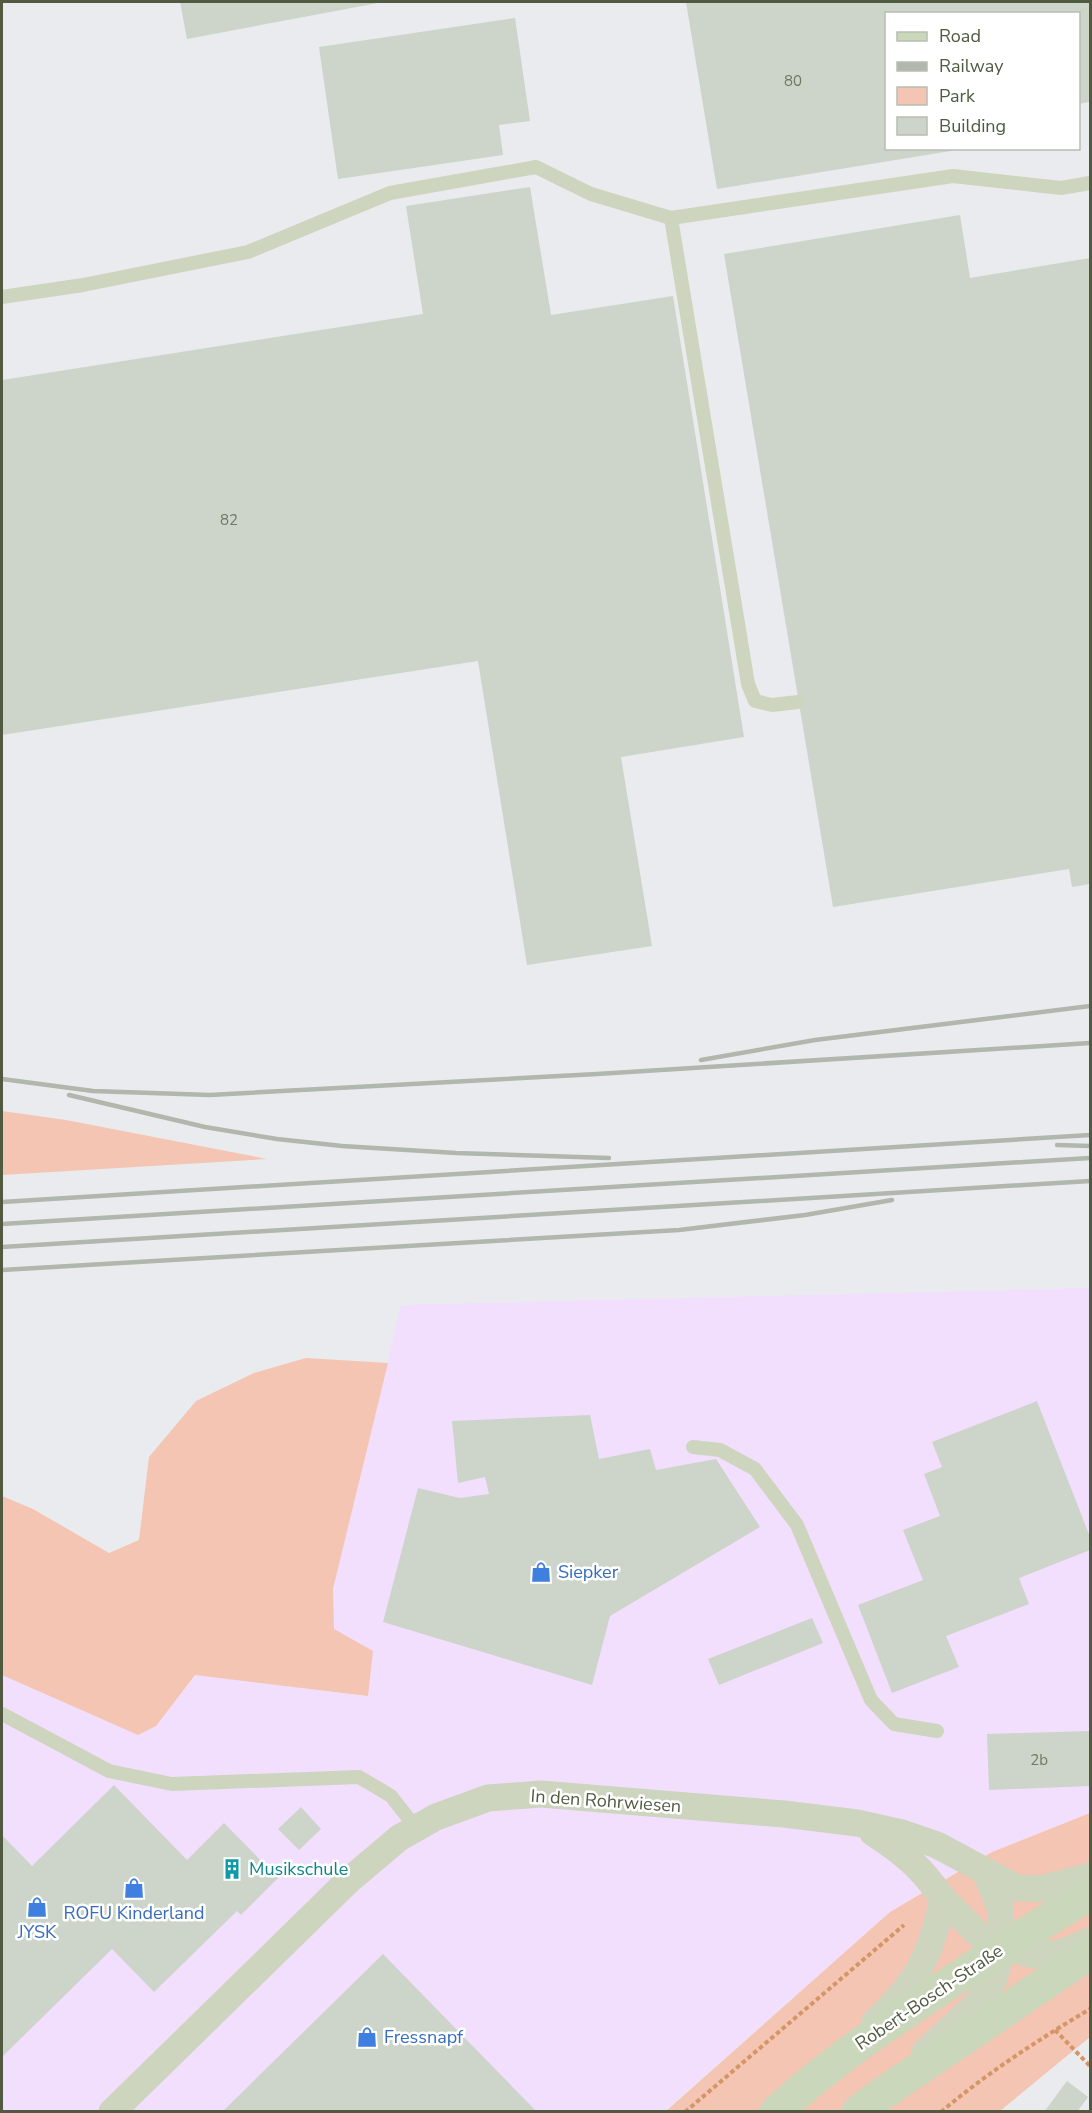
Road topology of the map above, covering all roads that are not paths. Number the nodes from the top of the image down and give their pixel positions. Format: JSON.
{"nodes":[{"id":1,"x":1090,"y":183,"type":"edge"},
{"id":2,"x":671,"y":218,"type":"junction"},
{"id":3,"x":2,"y":297,"type":"edge"},
{"id":4,"x":798,"y":702,"type":"dead end"},
{"id":5,"x":693,"y":1447,"type":"dead end"},
{"id":6,"x":2,"y":1714,"type":"edge"},
{"id":7,"x":937,"y":1731,"type":"dead end"},
{"id":8,"x":857,"y":1823,"type":"junction"},
{"id":9,"x":416,"y":1828,"type":"junction"},
{"id":10,"x":985,"y":1871,"type":"junction"},
{"id":11,"x":1090,"y":1876,"type":"edge"},
{"id":12,"x":1090,"y":1894,"type":"edge"},
{"id":13,"x":943,"y":1899,"type":"junction"},
{"id":14,"x":1090,"y":1941,"type":"edge"},
{"id":15,"x":1002,"y":1947,"type":"junction"},
{"id":16,"x":1090,"y":1953,"type":"edge"},
{"id":17,"x":825,"y":2069,"type":"junction"},
{"id":18,"x":867,"y":2105,"type":"edge"},
{"id":19,"x":112,"y":2112,"type":"edge"},
{"id":20,"x":776,"y":2112,"type":"edge"}],
"edges":[{"from":1,"to":2,"type":"lane"},
{"from":2,"to":3,"type":"lane"},
{"from":2,"to":4,"type":"lane"},
{"from":5,"to":7,"type":"lane"},
{"from":6,"to":9,"type":"lane"},
{"from":8,"to":9,"type":"street","name":"In den Rohrwiesen"},
{"from":8,"to":10,"type":"street","name":"In den Rohrwiesen"},
{"from":8,"to":13,"type":"street","name":"In den Rohrwiesen"},
{"from":9,"to":19,"type":"street","name":"In den Rohrwiesen"},
{"from":10,"to":11,"type":"street","name":"In den Rohrwiesen"},
{"from":10,"to":15,"type":"street"},
{"from":12,"to":15,"type":"main road","name":"Robert-Bosch-Straße"},
{"from":13,"to":15,"type":"street","name":"In den Rohrwiesen"},
{"from":13,"to":17,"type":"street"},
{"from":14,"to":15,"type":"street","name":"In den Rohrwiesen"},
{"from":15,"to":17,"type":"main road","name":"Robert-Bosch-Straße"},
{"from":15,"to":18,"type":"street"},
{"from":16,"to":18,"type":"main road"},
{"from":17,"to":20,"type":"main road","name":"Robert-Bosch-Straße"}]}
